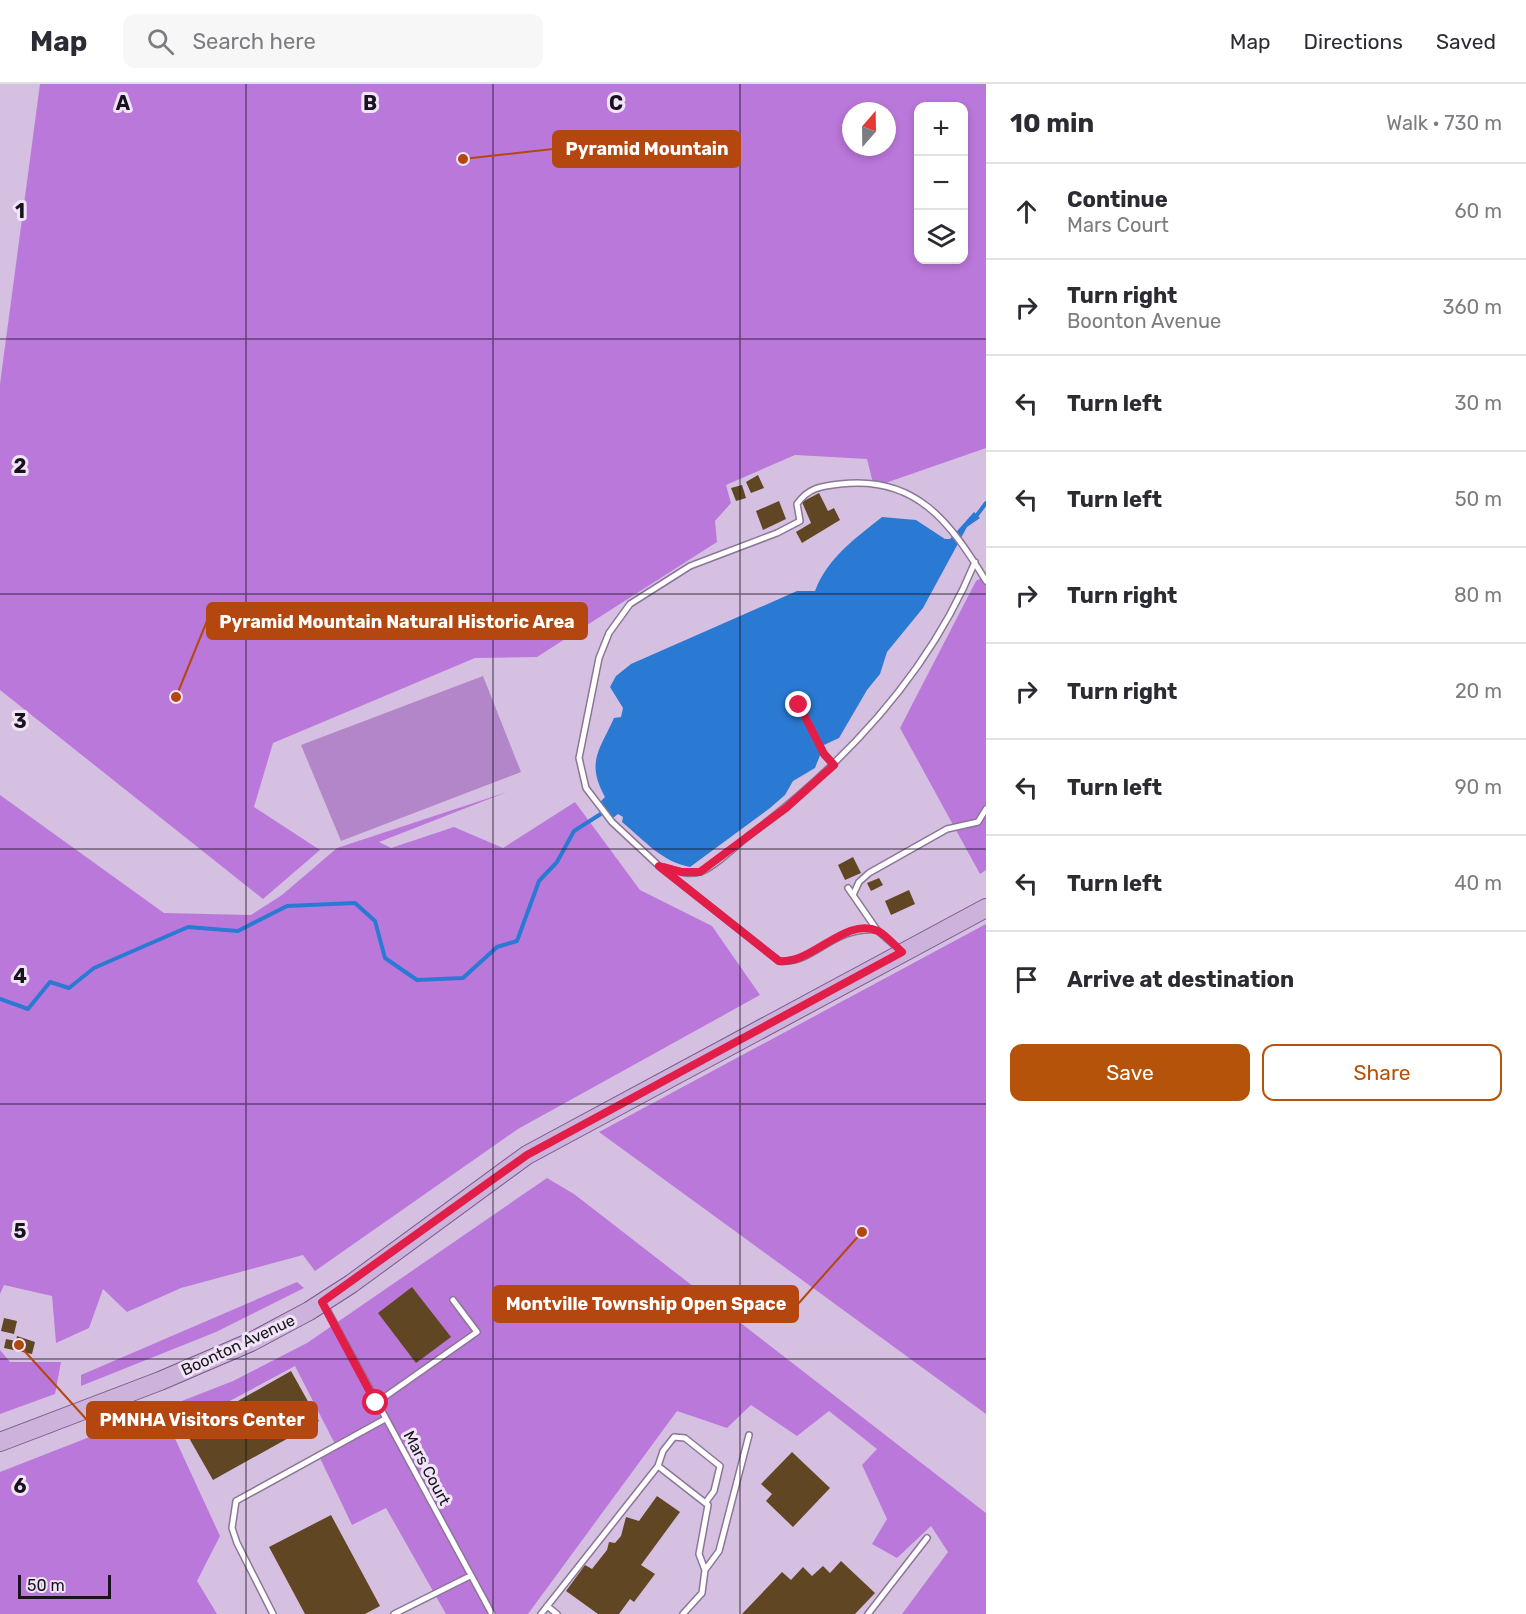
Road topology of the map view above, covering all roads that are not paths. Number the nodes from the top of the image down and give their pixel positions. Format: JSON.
{"nodes":[{"id":1,"x":975,"y":562,"type":"junction"},
{"id":2,"x":986,"y":580,"type":"edge"},
{"id":3,"x":799,"y":705,"type":"dead end"},
{"id":4,"x":834,"y":765,"type":"junction"},
{"id":5,"x":986,"y":809,"type":"edge"},
{"id":6,"x":659,"y":866,"type":"junction"},
{"id":7,"x":849,"y":888,"type":"dead end"},
{"id":8,"x":853,"y":895,"type":"junction"},
{"id":9,"x":986,"y":908,"type":"edge"},
{"id":10,"x":877,"y":930,"type":"junction"},
{"id":11,"x":902,"y":952,"type":"junction"},
{"id":12,"x":453,"y":1300,"type":"dead end"},
{"id":13,"x":322,"y":1302,"type":"junction"},
{"id":14,"x":376,"y":1403,"type":"junction"},
{"id":15,"x":385,"y":1419,"type":"junction"},
{"id":16,"x":749,"y":1435,"type":"dead end"},
{"id":17,"x":0,"y":1442,"type":"edge"},
{"id":18,"x":658,"y":1466,"type":"junction"},
{"id":19,"x":706,"y":1502,"type":"junction"},
{"id":20,"x":927,"y":1538,"type":"dead end"},
{"id":21,"x":705,"y":1569,"type":"junction"},
{"id":22,"x":470,"y":1576,"type":"junction"},
{"id":23,"x":547,"y":1606,"type":"junction"},
{"id":24,"x":490,"y":1612,"type":"edge"},
{"id":25,"x":273,"y":1614,"type":"edge"},
{"id":26,"x":394,"y":1614,"type":"edge"},
{"id":27,"x":482,"y":1614,"type":"edge"},
{"id":28,"x":541,"y":1614,"type":"edge"},
{"id":29,"x":557,"y":1614,"type":"edge"},
{"id":30,"x":683,"y":1614,"type":"edge"},
{"id":31,"x":868,"y":1614,"type":"edge"}],
"edges":[{"from":1,"to":2,"type":"lane"},
{"from":1,"to":4,"type":"lane"},
{"from":1,"to":6,"type":"lane"},
{"from":3,"to":4,"type":"lane"},
{"from":4,"to":6,"type":"lane"},
{"from":5,"to":8,"type":"lane"},
{"from":6,"to":10,"type":"lane"},
{"from":7,"to":8,"type":"lane"},
{"from":8,"to":10,"type":"lane"},
{"from":9,"to":11,"type":"main road","name":"Boonton Avenue"},
{"from":10,"to":11,"type":"lane"},
{"from":11,"to":13,"type":"main road","name":"Boonton Avenue"},
{"from":12,"to":14,"type":"lane"},
{"from":13,"to":14,"type":"lane","name":"Mars Court"},
{"from":13,"to":17,"type":"main road","name":"Boonton Avenue"},
{"from":14,"to":15,"type":"lane","name":"Mars Court"},
{"from":15,"to":22,"type":"lane","name":"Mars Court"},
{"from":15,"to":25,"type":"lane"},
{"from":16,"to":21,"type":"lane"},
{"from":18,"to":19,"type":"lane"},
{"from":18,"to":19,"type":"lane"},
{"from":18,"to":23,"type":"lane"},
{"from":19,"to":21,"type":"lane"},
{"from":20,"to":31,"type":"lane"},
{"from":21,"to":30,"type":"lane"},
{"from":22,"to":24,"type":"lane","name":"Mars Court"},
{"from":22,"to":26,"type":"lane"},
{"from":23,"to":28,"type":"lane"},
{"from":23,"to":29,"type":"lane"},
{"from":24,"to":27,"type":"lane"}]}
